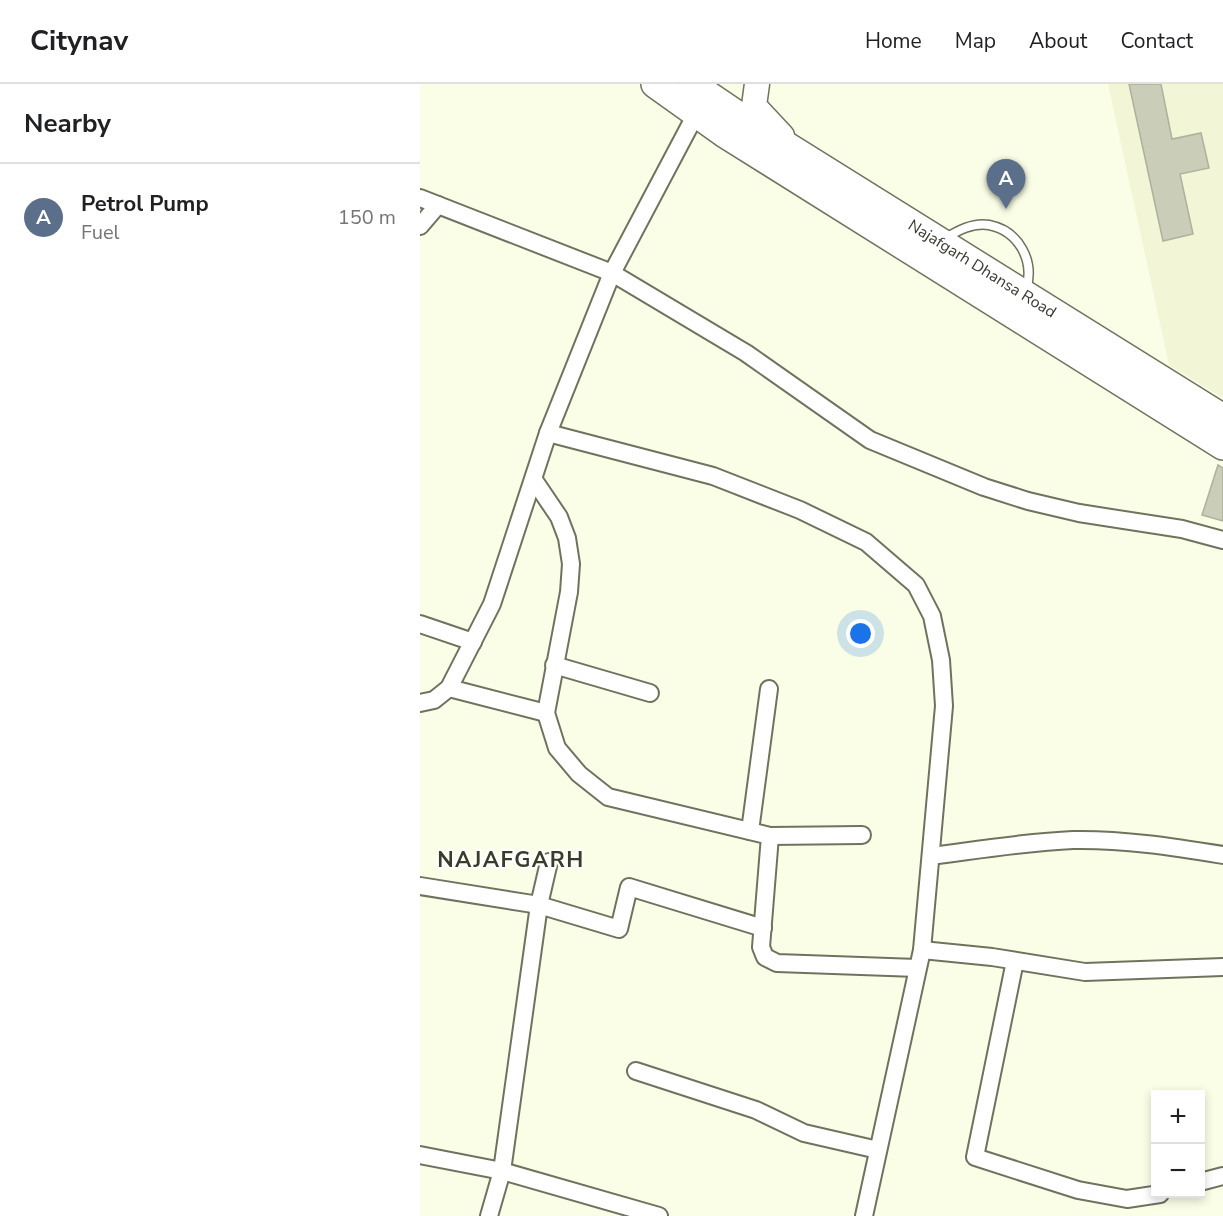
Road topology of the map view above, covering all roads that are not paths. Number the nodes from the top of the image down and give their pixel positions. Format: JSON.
{"nodes":[{"id":1,"x":655,"y":84,"type":"edge"},
{"id":2,"x":757,"y":84,"type":"edge"},
{"id":3,"x":702,"y":94,"type":"edge"},
{"id":4,"x":806,"y":158,"type":"junction"},
{"id":5,"x":420,"y":198,"type":"edge"},
{"id":6,"x":438,"y":206,"type":"junction"},
{"id":7,"x":420,"y":226,"type":"edge"},
{"id":8,"x":941,"y":240,"type":"junction"},
{"id":9,"x":612,"y":273,"type":"junction"},
{"id":10,"x":1025,"y":294,"type":"junction"},
{"id":11,"x":1223,"y":418,"type":"edge"},
{"id":12,"x":548,"y":434,"type":"junction"},
{"id":13,"x":1223,"y":446,"type":"edge"},
{"id":14,"x":534,"y":480,"type":"junction"},
{"id":15,"x":1223,"y":540,"type":"edge"},
{"id":16,"x":420,"y":624,"type":"edge"},
{"id":17,"x":473,"y":642,"type":"junction"},
{"id":18,"x":554,"y":665,"type":"junction"},
{"id":19,"x":449,"y":688,"type":"junction"},
{"id":20,"x":769,"y":688,"type":"dead end"},
{"id":21,"x":650,"y":693,"type":"dead end"},
{"id":22,"x":420,"y":704,"type":"edge"},
{"id":23,"x":546,"y":713,"type":"junction"},
{"id":24,"x":750,"y":831,"type":"junction"},
{"id":25,"x":862,"y":835,"type":"dead end"},
{"id":26,"x":770,"y":836,"type":"junction"},
{"id":27,"x":1223,"y":855,"type":"edge"},
{"id":28,"x":931,"y":856,"type":"junction"},
{"id":29,"x":549,"y":862,"type":"dead end"},
{"id":30,"x":420,"y":886,"type":"edge"},
{"id":31,"x":539,"y":905,"type":"junction"},
{"id":32,"x":763,"y":928,"type":"junction"},
{"id":33,"x":922,"y":950,"type":"junction"},
{"id":34,"x":1015,"y":961,"type":"junction"},
{"id":35,"x":1223,"y":967,"type":"edge"},
{"id":36,"x":917,"y":968,"type":"junction"},
{"id":37,"x":636,"y":1071,"type":"dead end"},
{"id":38,"x":878,"y":1150,"type":"junction"},
{"id":39,"x":420,"y":1155,"type":"edge"},
{"id":40,"x":502,"y":1171,"type":"junction"},
{"id":41,"x":1223,"y":1176,"type":"edge"},
{"id":42,"x":1205,"y":1181,"type":"edge"},
{"id":43,"x":1151,"y":1195,"type":"edge"},
{"id":44,"x":489,"y":1216,"type":"edge"},
{"id":45,"x":659,"y":1216,"type":"edge"},
{"id":46,"x":864,"y":1216,"type":"edge"}],
"edges":[{"from":1,"to":3,"type":"main road"},
{"from":2,"to":4,"type":"main road"},
{"from":3,"to":4,"type":"main road","name":"Najafgarh Dhansa Road"},
{"from":3,"to":9,"type":"street"},
{"from":3,"to":13,"type":"main road"},
{"from":4,"to":8,"type":"main road","name":"Najafgarh Dhansa Road"},
{"from":5,"to":6,"type":"street"},
{"from":6,"to":7,"type":"street"},
{"from":6,"to":9,"type":"street"},
{"from":8,"to":10,"type":"main road","name":"Najafgarh Dhansa Road"},
{"from":8,"to":10,"type":"lane"},
{"from":9,"to":12,"type":"street"},
{"from":9,"to":15,"type":"street"},
{"from":10,"to":11,"type":"main road","name":"Najafgarh Dhansa Road"},
{"from":12,"to":14,"type":"street"},
{"from":12,"to":28,"type":"street"},
{"from":14,"to":17,"type":"street"},
{"from":14,"to":18,"type":"street"},
{"from":16,"to":17,"type":"street"},
{"from":17,"to":19,"type":"street"},
{"from":18,"to":21,"type":"street"},
{"from":18,"to":23,"type":"street"},
{"from":19,"to":22,"type":"street"},
{"from":19,"to":23,"type":"street"},
{"from":20,"to":24,"type":"street"},
{"from":23,"to":24,"type":"street"},
{"from":24,"to":26,"type":"street"},
{"from":25,"to":26,"type":"street"},
{"from":26,"to":32,"type":"street"},
{"from":27,"to":28,"type":"street"},
{"from":28,"to":33,"type":"street"},
{"from":29,"to":31,"type":"street"},
{"from":30,"to":31,"type":"street"},
{"from":31,"to":32,"type":"street"},
{"from":31,"to":40,"type":"street"},
{"from":32,"to":36,"type":"street"},
{"from":33,"to":34,"type":"street"},
{"from":33,"to":36,"type":"street"},
{"from":34,"to":35,"type":"street"},
{"from":34,"to":43,"type":"street"},
{"from":36,"to":38,"type":"street"},
{"from":37,"to":38,"type":"street"},
{"from":38,"to":46,"type":"street"},
{"from":39,"to":40,"type":"street"},
{"from":40,"to":44,"type":"street"},
{"from":40,"to":45,"type":"street"},
{"from":41,"to":42,"type":"street"}]}
